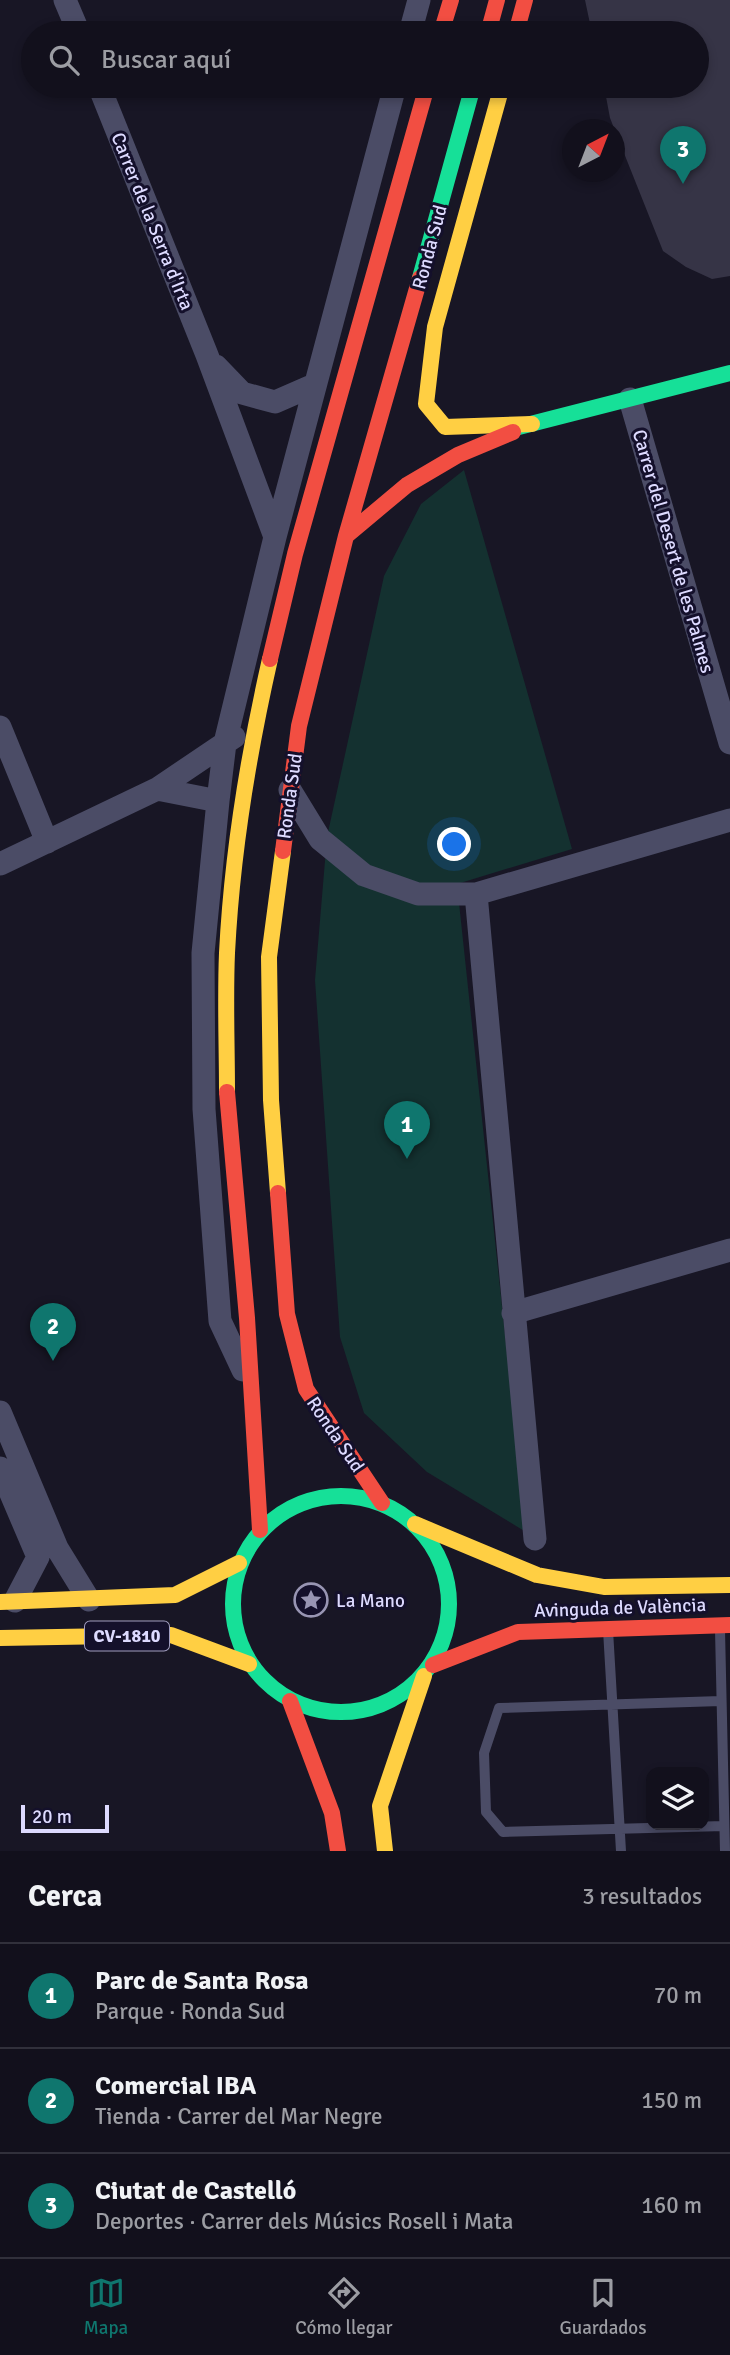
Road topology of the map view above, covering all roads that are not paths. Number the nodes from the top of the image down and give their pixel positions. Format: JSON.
{"nodes":[{"id":1,"x":65,"y":0,"type":"edge"},
{"id":2,"x":419,"y":0,"type":"edge"},
{"id":3,"x":451,"y":0,"type":"edge"},
{"id":4,"x":497,"y":0,"type":"edge"},
{"id":5,"x":525,"y":0,"type":"edge"},
{"id":6,"x":74,"y":21,"type":"edge"},
{"id":7,"x":413,"y":21,"type":"edge"},
{"id":8,"x":445,"y":21,"type":"edge"},
{"id":9,"x":491,"y":21,"type":"edge"},
{"id":10,"x":519,"y":21,"type":"edge"},
{"id":11,"x":104,"y":98,"type":"edge"},
{"id":12,"x":392,"y":98,"type":"edge"},
{"id":13,"x":423,"y":98,"type":"edge"},
{"id":14,"x":470,"y":98,"type":"edge"},
{"id":15,"x":499,"y":98,"type":"edge"},
{"id":16,"x":207,"y":355,"type":"junction"},
{"id":17,"x":730,"y":373,"type":"edge"},
{"id":18,"x":314,"y":385,"type":"junction"},
{"id":19,"x":630,"y":399,"type":"junction"},
{"id":20,"x":532,"y":425,"type":"junction"},
{"id":21,"x":437,"y":439,"type":"dead end"},
{"id":22,"x":346,"y":536,"type":"junction"},
{"id":23,"x":275,"y":537,"type":"junction"},
{"id":24,"x":255,"y":724,"type":"junction"},
{"id":25,"x":0,"y":727,"type":"edge"},
{"id":26,"x":225,"y":743,"type":"junction"},
{"id":27,"x":730,"y":743,"type":"edge"},
{"id":28,"x":157,"y":789,"type":"junction"},
{"id":29,"x":290,"y":790,"type":"junction"},
{"id":30,"x":218,"y":801,"type":"junction"},
{"id":31,"x":730,"y":820,"type":"edge"},
{"id":32,"x":47,"y":842,"type":"junction"},
{"id":33,"x":0,"y":864,"type":"edge"},
{"id":34,"x":476,"y":894,"type":"junction"},
{"id":35,"x":730,"y":1250,"type":"edge"},
{"id":36,"x":513,"y":1314,"type":"junction"},
{"id":37,"x":252,"y":1391,"type":"junction"},
{"id":38,"x":0,"y":1412,"type":"edge"},
{"id":39,"x":0,"y":1468,"type":"edge"},
{"id":40,"x":382,"y":1503,"type":"junction"},
{"id":41,"x":415,"y":1524,"type":"junction"},
{"id":42,"x":260,"y":1530,"type":"junction"},
{"id":43,"x":535,"y":1539,"type":"dead end"},
{"id":44,"x":239,"y":1563,"type":"junction"},
{"id":45,"x":730,"y":1585,"type":"edge"},
{"id":46,"x":89,"y":1600,"type":"junction"},
{"id":47,"x":8,"y":1601,"type":"edge"},
{"id":48,"x":725,"y":1625,"type":"edge"},
{"id":49,"x":607,"y":1628,"type":"junction"},
{"id":50,"x":0,"y":1638,"type":"edge"},
{"id":51,"x":249,"y":1664,"type":"junction"},
{"id":52,"x":428,"y":1670,"type":"junction"},
{"id":53,"x":290,"y":1701,"type":"junction"},
{"id":54,"x":721,"y":1701,"type":"junction"},
{"id":55,"x":612,"y":1704,"type":"junction"},
{"id":56,"x":380,"y":1806,"type":"junction"},
{"id":57,"x":332,"y":1813,"type":"junction"},
{"id":58,"x":724,"y":1826,"type":"junction"},
{"id":59,"x":619,"y":1829,"type":"junction"},
{"id":60,"x":321,"y":1851,"type":"edge"},
{"id":61,"x":338,"y":1851,"type":"edge"},
{"id":62,"x":385,"y":1851,"type":"edge"},
{"id":63,"x":399,"y":1851,"type":"edge"},
{"id":64,"x":621,"y":1851,"type":"edge"},
{"id":65,"x":725,"y":1851,"type":"edge"}],
"edges":[{"from":1,"to":6,"type":"street"},
{"from":2,"to":7,"type":"street"},
{"from":3,"to":8,"type":"main road"},
{"from":4,"to":9,"type":"main road"},
{"from":5,"to":10,"type":"main road"},
{"from":11,"to":16,"type":"street","name":"Carrer de la Serra d'Irta"},
{"from":12,"to":18,"type":"street"},
{"from":13,"to":24,"type":"main road"},
{"from":14,"to":22,"type":"main road","name":"Ronda Sud"},
{"from":15,"to":20,"type":"main road","name":"Ronda Sud"},
{"from":16,"to":18,"type":"street","name":"Carrer de la Serra d'Irta"},
{"from":16,"to":23,"type":"street","name":"Carrer de la Serra d'Irta"},
{"from":17,"to":19,"type":"main road"},
{"from":18,"to":23,"type":"street"},
{"from":19,"to":20,"type":"main road"},
{"from":19,"to":27,"type":"street","name":"Carrer del Desert de les Palmes"},
{"from":20,"to":21,"type":"main road"},
{"from":20,"to":22,"type":"main road"},
{"from":22,"to":29,"type":"main road","name":"Ronda Sud"},
{"from":23,"to":26,"type":"street"},
{"from":24,"to":26,"type":"street"},
{"from":24,"to":37,"type":"main road"},
{"from":25,"to":32,"type":"street"},
{"from":26,"to":28,"type":"street"},
{"from":26,"to":30,"type":"street"},
{"from":28,"to":30,"type":"street"},
{"from":28,"to":32,"type":"street"},
{"from":29,"to":34,"type":"street"},
{"from":29,"to":40,"type":"main road","name":"Ronda Sud"},
{"from":30,"to":37,"type":"street"},
{"from":31,"to":34,"type":"street"},
{"from":32,"to":33,"type":"street"},
{"from":34,"to":36,"type":"street"},
{"from":35,"to":36,"type":"street"},
{"from":36,"to":43,"type":"street"},
{"from":37,"to":42,"type":"main road"},
{"from":38,"to":46,"type":"street"},
{"from":39,"to":47,"type":"street"},
{"from":40,"to":41,"type":"main road"},
{"from":40,"to":42,"type":"main road"},
{"from":41,"to":45,"type":"main road","name":"Avinguda de València"},
{"from":41,"to":52,"type":"main road"},
{"from":42,"to":44,"type":"main road"},
{"from":44,"to":46,"type":"main road"},
{"from":44,"to":51,"type":"main road"},
{"from":46,"to":47,"type":"main road","number":"CV-1810"},
{"from":48,"to":49,"type":"main road","name":"Avinguda de València"},
{"from":48,"to":54,"type":"lane"},
{"from":49,"to":52,"type":"main road","name":"Avinguda de València"},
{"from":49,"to":55,"type":"lane"},
{"from":50,"to":51,"type":"main road","number":"CV-1810"},
{"from":51,"to":53,"type":"main road"},
{"from":52,"to":53,"type":"main road"},
{"from":52,"to":56,"type":"main road"},
{"from":53,"to":57,"type":"main road"},
{"from":54,"to":55,"type":"lane"},
{"from":54,"to":58,"type":"lane"},
{"from":55,"to":59,"type":"lane"},
{"from":55,"to":59,"type":"lane"},
{"from":56,"to":62,"type":"main road"},
{"from":56,"to":63,"type":"street"},
{"from":57,"to":60,"type":"street"},
{"from":57,"to":61,"type":"main road"},
{"from":58,"to":59,"type":"lane"},
{"from":58,"to":65,"type":"lane"},
{"from":59,"to":64,"type":"lane"}]}
